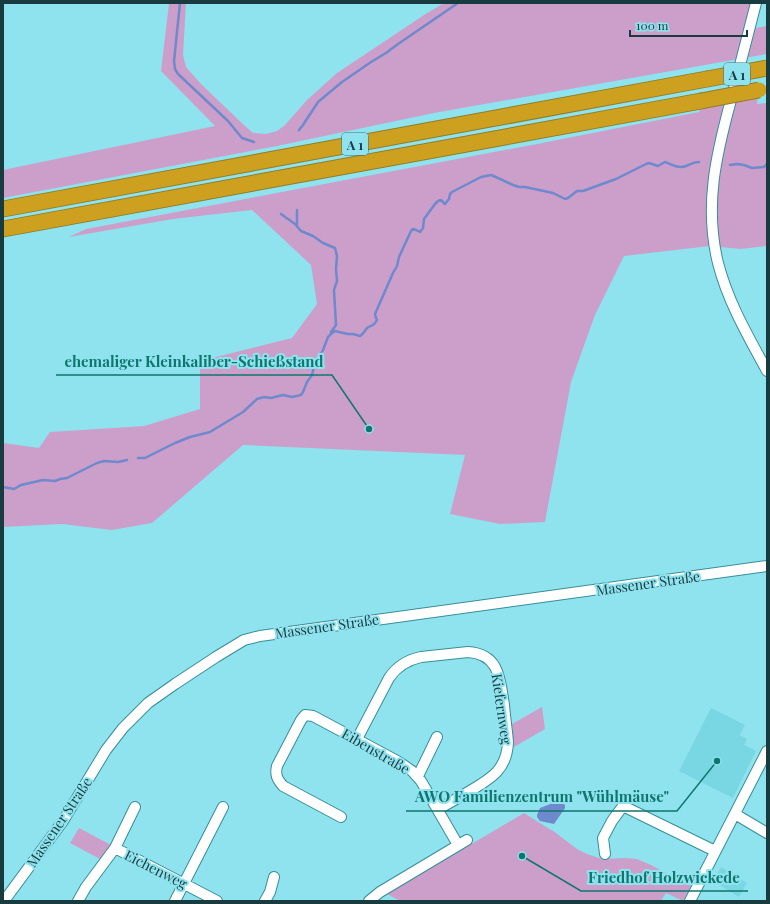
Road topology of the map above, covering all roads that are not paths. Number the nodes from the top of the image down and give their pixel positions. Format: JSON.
{"nodes":[{"id":1,"x":756,"y":3,"type":"edge"},
{"id":2,"x":767,"y":68,"type":"edge"},
{"id":3,"x":763,"y":89,"type":"edge"},
{"id":4,"x":3,"y":209,"type":"edge"},
{"id":5,"x":3,"y":229,"type":"edge"},
{"id":6,"x":767,"y":371,"type":"edge"},
{"id":7,"x":767,"y":566,"type":"edge"},
{"id":8,"x":437,"y":737,"type":"dead end"},
{"id":9,"x":357,"y":740,"type":"junction"},
{"id":10,"x":767,"y":751,"type":"edge"},
{"id":11,"x":418,"y":776,"type":"junction"},
{"id":12,"x":135,"y":807,"type":"dead end"},
{"id":13,"x":224,"y":807,"type":"dead end"},
{"id":14,"x":438,"y":809,"type":"junction"},
{"id":15,"x":735,"y":814,"type":"junction"},
{"id":16,"x":341,"y":817,"type":"dead end"},
{"id":17,"x":767,"y":833,"type":"edge"},
{"id":18,"x":115,"y":848,"type":"junction"},
{"id":19,"x":715,"y":851,"type":"junction"},
{"id":20,"x":605,"y":854,"type":"dead end"},
{"id":21,"x":274,"y":877,"type":"dead end"},
{"id":22,"x":184,"y":884,"type":"junction"},
{"id":23,"x":4,"y":901,"type":"edge"},
{"id":24,"x":78,"y":901,"type":"edge"},
{"id":25,"x":175,"y":901,"type":"edge"},
{"id":26,"x":218,"y":901,"type":"edge"},
{"id":27,"x":265,"y":901,"type":"edge"},
{"id":28,"x":369,"y":901,"type":"edge"},
{"id":29,"x":690,"y":901,"type":"edge"}],
"edges":[{"from":1,"to":6,"type":"street"},
{"from":2,"to":4,"type":"highway","number":"A 1","bridge":true},
{"from":3,"to":5,"type":"highway","number":"A 1","bridge":true},
{"from":7,"to":23,"type":"street","name":"Massener Straße"},
{"from":8,"to":11,"type":"street"},
{"from":9,"to":11,"type":"street","name":"Eibenstraße"},
{"from":9,"to":14,"type":"street","name":"Kiefernweg"},
{"from":9,"to":16,"type":"street","name":"Eibenstraße"},
{"from":10,"to":15,"type":"street"},
{"from":11,"to":14,"type":"street","name":"Eibenstraße"},
{"from":12,"to":18,"type":"street"},
{"from":13,"to":22,"type":"street"},
{"from":14,"to":28,"type":"street","name":"Eibenstraße"},
{"from":15,"to":17,"type":"street"},
{"from":15,"to":19,"type":"street"},
{"from":18,"to":22,"type":"street","name":"Eichenweg"},
{"from":18,"to":24,"type":"street"},
{"from":19,"to":20,"type":"street"},
{"from":19,"to":29,"type":"street"},
{"from":21,"to":27,"type":"street"},
{"from":22,"to":25,"type":"street"},
{"from":22,"to":26,"type":"street","name":"Eichenweg"}]}
